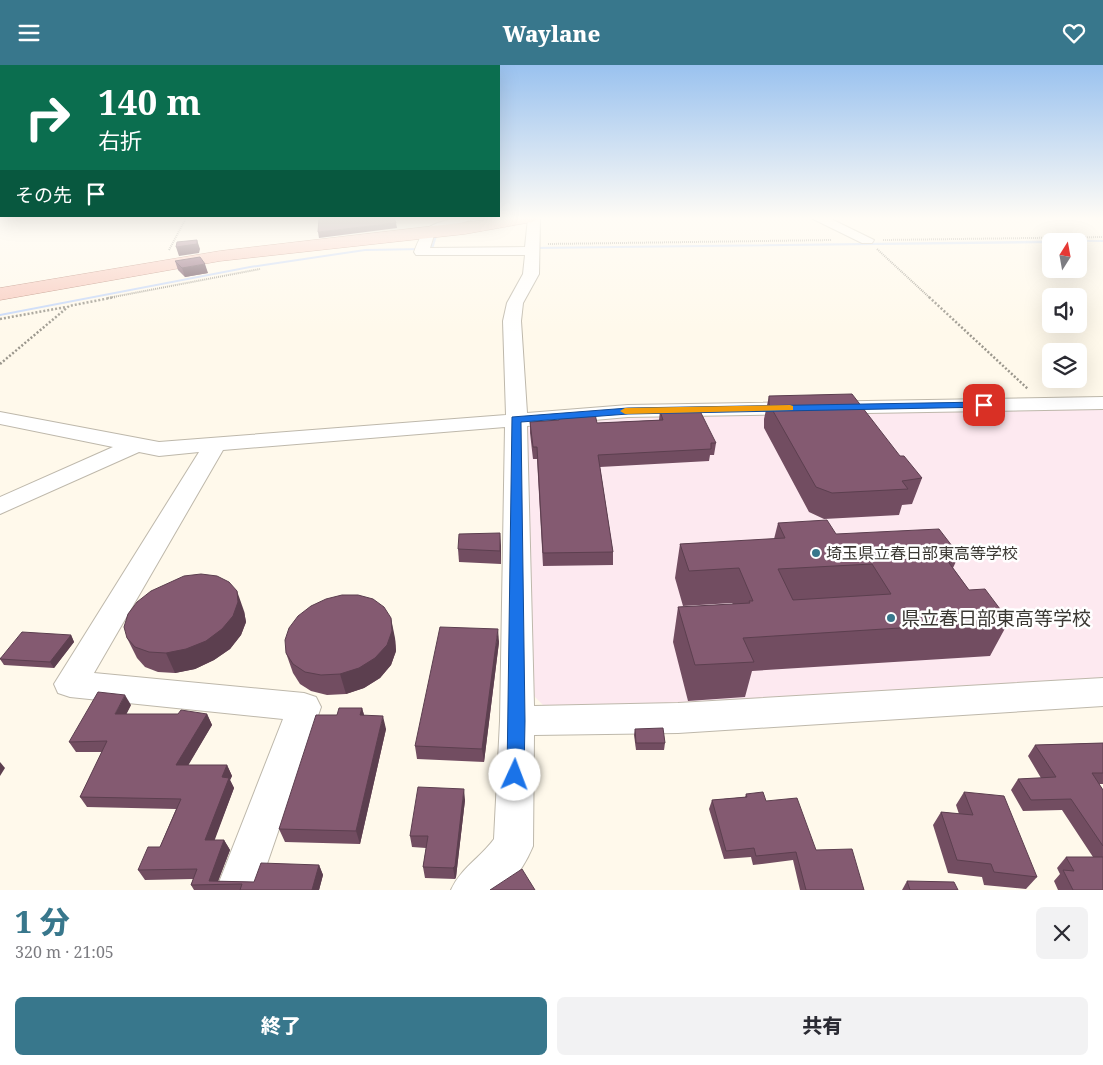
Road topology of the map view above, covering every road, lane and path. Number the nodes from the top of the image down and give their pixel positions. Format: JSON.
{"nodes":[{"id":1,"x":165,"y":256,"type":"edge"},
{"id":2,"x":224,"y":256,"type":"edge"},
{"id":3,"x":532,"y":256,"type":"edge"},
{"id":4,"x":885,"y":256,"type":"edge"},
{"id":5,"x":160,"y":266,"type":"junction"},
{"id":6,"x":262,"y":268,"type":"dead end"},
{"id":7,"x":0,"y":294,"type":"edge"},
{"id":8,"x":68,"y":306,"type":"junction"},
{"id":9,"x":0,"y":319,"type":"edge"},
{"id":10,"x":0,"y":364,"type":"edge"},
{"id":11,"x":1103,"y":403,"type":"edge"},
{"id":12,"x":1044,"y":404,"type":"junction"},
{"id":13,"x":0,"y":418,"type":"edge"},
{"id":14,"x":516,"y":419,"type":"junction"},
{"id":15,"x":216,"y":444,"type":"junction"},
{"id":16,"x":135,"y":445,"type":"junction"},
{"id":17,"x":0,"y":506,"type":"edge"},
{"id":18,"x":1102,"y":693,"type":"edge"},
{"id":19,"x":517,"y":721,"type":"junction"},
{"id":20,"x":236,"y":890,"type":"edge"},
{"id":21,"x":472,"y":890,"type":"edge"}],
"edges":[{"from":1,"to":5,"type":"path"},
{"from":2,"to":5,"type":"main road"},
{"from":3,"to":14,"type":"street"},
{"from":4,"to":12,"type":"path"},
{"from":5,"to":7,"type":"main road"},
{"from":6,"to":8,"type":"path"},
{"from":8,"to":9,"type":"path"},
{"from":8,"to":10,"type":"path"},
{"from":11,"to":12,"type":"street"},
{"from":12,"to":14,"type":"street"},
{"from":13,"to":16,"type":"street"},
{"from":14,"to":15,"type":"street"},
{"from":14,"to":19,"type":"street"},
{"from":15,"to":16,"type":"street"},
{"from":15,"to":20,"type":"street"},
{"from":16,"to":17,"type":"street"},
{"from":18,"to":19,"type":"street"},
{"from":19,"to":21,"type":"street"}]}
